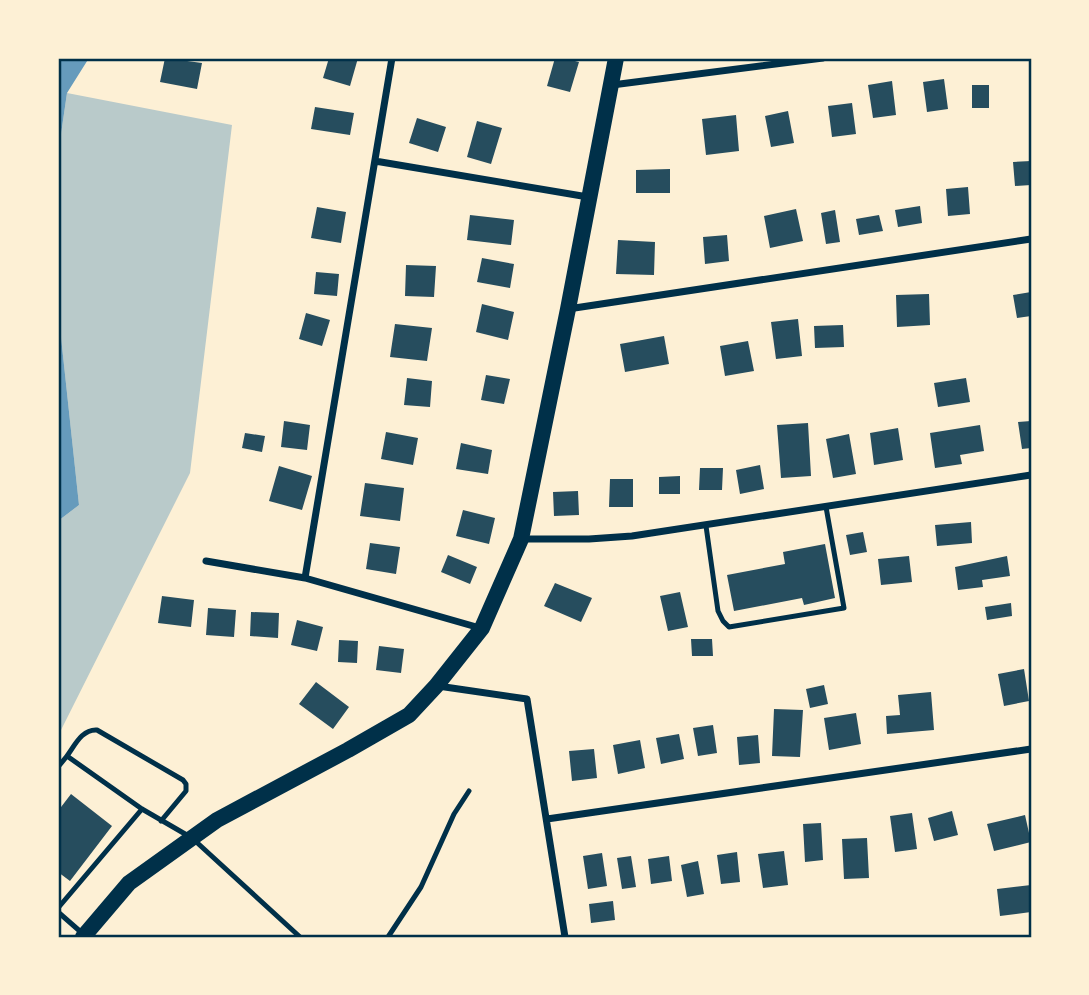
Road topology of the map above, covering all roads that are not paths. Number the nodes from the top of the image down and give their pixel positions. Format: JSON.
{"nodes":[{"id":1,"x":392,"y":58,"type":"edge"},
{"id":2,"x":616,"y":58,"type":"edge"},
{"id":3,"x":824,"y":58,"type":"edge"},
{"id":4,"x":611,"y":86,"type":"junction"},
{"id":5,"x":375,"y":161,"type":"junction"},
{"id":6,"x":590,"y":198,"type":"junction"},
{"id":7,"x":1031,"y":239,"type":"edge"},
{"id":8,"x":568,"y":309,"type":"junction"},
{"id":9,"x":1031,"y":475,"type":"edge"},
{"id":10,"x":826,"y":507,"type":"junction"},
{"id":11,"x":706,"y":526,"type":"junction"},
{"id":12,"x":521,"y":539,"type":"junction"},
{"id":13,"x":206,"y":561,"type":"dead end"},
{"id":14,"x":305,"y":578,"type":"junction"},
{"id":15,"x":482,"y":628,"type":"junction"},
{"id":16,"x":436,"y":686,"type":"junction"},
{"id":17,"x":1031,"y":749,"type":"edge"},
{"id":18,"x":67,"y":756,"type":"junction"},
{"id":19,"x":58,"y":767,"type":"edge"},
{"id":20,"x":470,"y":791,"type":"dead end"},
{"id":21,"x":142,"y":809,"type":"junction"},
{"id":22,"x":547,"y":819,"type":"junction"},
{"id":23,"x":161,"y":821,"type":"junction"},
{"id":24,"x":192,"y":838,"type":"junction"},
{"id":25,"x":58,"y":910,"type":"edge"},
{"id":26,"x":84,"y":936,"type":"edge"},
{"id":27,"x":300,"y":937,"type":"edge"},
{"id":28,"x":388,"y":937,"type":"edge"},
{"id":29,"x":565,"y":937,"type":"edge"}],
"edges":[{"from":1,"to":5,"type":"street"},
{"from":2,"to":4,"type":"main road"},
{"from":3,"to":4,"type":"street"},
{"from":4,"to":6,"type":"main road"},
{"from":5,"to":6,"type":"street"},
{"from":5,"to":14,"type":"street"},
{"from":6,"to":8,"type":"main road"},
{"from":7,"to":8,"type":"street"},
{"from":8,"to":12,"type":"main road"},
{"from":9,"to":10,"type":"street"},
{"from":10,"to":11,"type":"street"},
{"from":10,"to":11,"type":"lane"},
{"from":11,"to":12,"type":"street"},
{"from":12,"to":15,"type":"main road"},
{"from":13,"to":14,"type":"street"},
{"from":14,"to":15,"type":"street"},
{"from":15,"to":16,"type":"main road"},
{"from":16,"to":22,"type":"street"},
{"from":16,"to":24,"type":"main road"},
{"from":17,"to":22,"type":"street"},
{"from":18,"to":19,"type":"lane"},
{"from":18,"to":21,"type":"lane"},
{"from":18,"to":23,"type":"lane"},
{"from":20,"to":28,"type":"lane"},
{"from":21,"to":23,"type":"lane"},
{"from":21,"to":25,"type":"lane"},
{"from":22,"to":29,"type":"street"},
{"from":23,"to":24,"type":"lane"},
{"from":24,"to":26,"type":"main road"},
{"from":24,"to":27,"type":"lane"},
{"from":25,"to":26,"type":"lane"}]}
